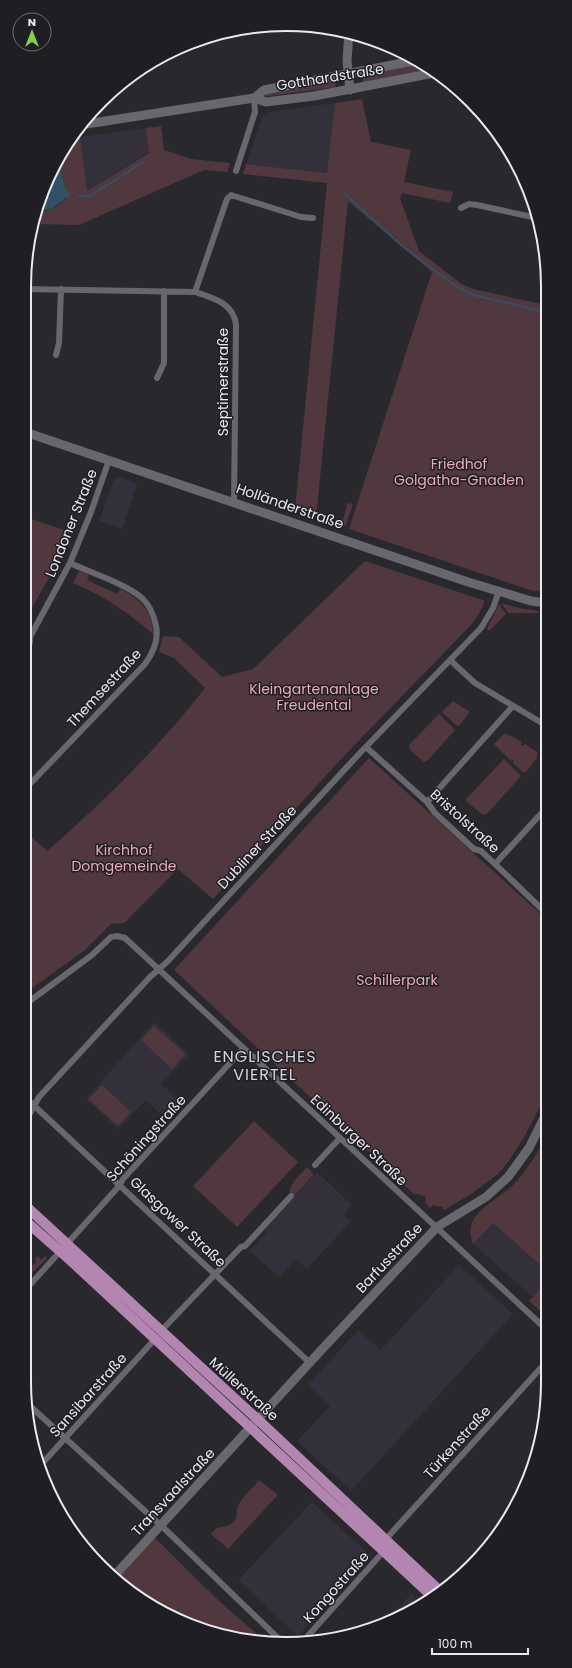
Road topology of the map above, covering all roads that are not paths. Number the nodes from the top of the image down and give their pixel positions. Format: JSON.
{"nodes":[{"id":1,"x":348,"y":39,"type":"edge"},
{"id":2,"x":408,"y":62,"type":"edge"},
{"id":3,"x":348,"y":74,"type":"junction"},
{"id":4,"x":428,"y":74,"type":"edge"},
{"id":5,"x":350,"y":90,"type":"junction"},
{"id":6,"x":254,"y":98,"type":"junction"},
{"id":7,"x":90,"y":123,"type":"edge"},
{"id":8,"x":236,"y":171,"type":"dead end"},
{"id":9,"x":461,"y":208,"type":"dead end"},
{"id":10,"x":531,"y":217,"type":"edge"},
{"id":11,"x":313,"y":218,"type":"dead end"},
{"id":12,"x":31,"y":289,"type":"edge"},
{"id":13,"x":61,"y":289,"type":"junction"},
{"id":14,"x":164,"y":290,"type":"junction"},
{"id":15,"x":195,"y":292,"type":"junction"},
{"id":16,"x":56,"y":355,"type":"dead end"},
{"id":17,"x":158,"y":378,"type":"dead end"},
{"id":18,"x":31,"y":434,"type":"edge"},
{"id":19,"x":109,"y":460,"type":"junction"},
{"id":20,"x":234,"y":502,"type":"junction"},
{"id":21,"x":70,"y":563,"type":"junction"},
{"id":22,"x":499,"y":591,"type":"junction"},
{"id":23,"x":541,"y":603,"type":"edge"},
{"id":24,"x":31,"y":632,"type":"edge"},
{"id":25,"x":450,"y":660,"type":"junction"},
{"id":26,"x":513,"y":706,"type":"junction"},
{"id":27,"x":541,"y":722,"type":"edge"},
{"id":28,"x":366,"y":747,"type":"junction"},
{"id":29,"x":31,"y":783,"type":"edge"},
{"id":30,"x":426,"y":802,"type":"junction"},
{"id":31,"x":541,"y":814,"type":"edge"},
{"id":32,"x":495,"y":864,"type":"junction"},
{"id":33,"x":541,"y":908,"type":"edge"},
{"id":34,"x":160,"y":970,"type":"junction"},
{"id":35,"x":31,"y":1000,"type":"edge"},
{"id":36,"x":243,"y":1049,"type":"junction"},
{"id":37,"x":31,"y":1103,"type":"edge"},
{"id":38,"x":34,"y":1106,"type":"junction"},
{"id":39,"x":31,"y":1112,"type":"edge"},
{"id":40,"x":541,"y":1125,"type":"edge"},
{"id":41,"x":340,"y":1138,"type":"junction"},
{"id":42,"x":315,"y":1165,"type":"dead end"},
{"id":43,"x":120,"y":1185,"type":"junction"},
{"id":44,"x":291,"y":1196,"type":"dead end"},
{"id":45,"x":31,"y":1211,"type":"edge"},
{"id":46,"x":31,"y":1225,"type":"edge"},
{"id":47,"x":438,"y":1227,"type":"junction"},
{"id":48,"x":63,"y":1248,"type":"junction"},
{"id":49,"x":215,"y":1273,"type":"junction"},
{"id":50,"x":31,"y":1284,"type":"edge"},
{"id":51,"x":541,"y":1324,"type":"edge"},
{"id":52,"x":158,"y":1335,"type":"junction"},
{"id":53,"x":310,"y":1363,"type":"junction"},
{"id":54,"x":541,"y":1368,"type":"edge"},
{"id":55,"x":234,"y":1405,"type":"junction"},
{"id":56,"x":33,"y":1408,"type":"edge"},
{"id":57,"x":258,"y":1420,"type":"junction"},
{"id":58,"x":251,"y":1428,"type":"junction"},
{"id":59,"x":65,"y":1439,"type":"junction"},
{"id":60,"x":280,"y":1440,"type":"junction"},
{"id":61,"x":272,"y":1447,"type":"junction"},
{"id":62,"x":44,"y":1461,"type":"edge"},
{"id":63,"x":161,"y":1526,"type":"junction"},
{"id":64,"x":385,"y":1540,"type":"junction"},
{"id":65,"x":384,"y":1551,"type":"junction"},
{"id":66,"x":117,"y":1573,"type":"edge"},
{"id":67,"x":436,"y":1588,"type":"edge"},
{"id":68,"x":429,"y":1593,"type":"edge"},
{"id":69,"x":276,"y":1636,"type":"edge"},
{"id":70,"x":308,"y":1636,"type":"edge"}],
"edges":[{"from":1,"to":3,"type":"main road"},
{"from":2,"to":3,"type":"main road","name":"Gotthardstraße"},
{"from":3,"to":5,"type":"main road"},
{"from":3,"to":6,"type":"main road","name":"Gotthardstraße"},
{"from":4,"to":5,"type":"main road","name":"Gotthardstraße"},
{"from":5,"to":6,"type":"main road","name":"Gotthardstraße"},
{"from":6,"to":7,"type":"main road","name":"Gotthardstraße"},
{"from":6,"to":8,"type":"street"},
{"from":9,"to":10,"type":"street"},
{"from":11,"to":15,"type":"street"},
{"from":12,"to":13,"type":"street","name":"Septimerstraße"},
{"from":13,"to":14,"type":"street","name":"Septimerstraße"},
{"from":13,"to":16,"type":"street"},
{"from":14,"to":15,"type":"street","name":"Septimerstraße"},
{"from":14,"to":17,"type":"street"},
{"from":15,"to":20,"type":"street","name":"Septimerstraße"},
{"from":18,"to":19,"type":"main road","name":"Holländerstraße"},
{"from":19,"to":20,"type":"main road","name":"Holländerstraße"},
{"from":19,"to":21,"type":"street","name":"Londoner Straße"},
{"from":20,"to":22,"type":"main road","name":"Holländerstraße"},
{"from":21,"to":24,"type":"street","name":"Londoner Straße"},
{"from":21,"to":29,"type":"street","name":"Themsestraße"},
{"from":22,"to":23,"type":"main road","name":"Holländerstraße"},
{"from":22,"to":25,"type":"street","name":"Dubliner Straße"},
{"from":25,"to":26,"type":"street"},
{"from":25,"to":28,"type":"street","name":"Dubliner Straße"},
{"from":26,"to":27,"type":"street"},
{"from":26,"to":30,"type":"street"},
{"from":28,"to":30,"type":"street","name":"Bristolstraße"},
{"from":28,"to":34,"type":"street","name":"Dubliner Straße"},
{"from":30,"to":32,"type":"street","name":"Bristolstraße"},
{"from":31,"to":32,"type":"street"},
{"from":32,"to":33,"type":"street","name":"Bristolstraße"},
{"from":34,"to":35,"type":"street","name":"Edinburger Straße"},
{"from":34,"to":36,"type":"street","name":"Edinburger Straße"},
{"from":34,"to":38,"type":"street","name":"Dubliner Straße"},
{"from":36,"to":41,"type":"street","name":"Edinburger Straße"},
{"from":36,"to":43,"type":"street","name":"Schöningstraße"},
{"from":37,"to":38,"type":"street","name":"Glasgower Straße"},
{"from":38,"to":39,"type":"street","name":"Dubliner Straße"},
{"from":38,"to":43,"type":"street","name":"Glasgower Straße"},
{"from":40,"to":47,"type":"main road","name":"Barfusstraße"},
{"from":41,"to":42,"type":"street"},
{"from":41,"to":47,"type":"street","name":"Edinburger Straße"},
{"from":43,"to":48,"type":"street","name":"Schöningstraße"},
{"from":43,"to":49,"type":"street","name":"Glasgower Straße"},
{"from":44,"to":49,"type":"street","name":"Sansibarstraße"},
{"from":45,"to":48,"type":"main road","name":"Müllerstraße"},
{"from":46,"to":48,"type":"main road","name":"Müllerstraße"},
{"from":47,"to":51,"type":"street","name":"Edinburger Straße"},
{"from":47,"to":53,"type":"main road","name":"Barfusstraße"},
{"from":48,"to":50,"type":"street","name":"Schöningstraße"},
{"from":48,"to":52,"type":"main road","name":"Müllerstraße"},
{"from":49,"to":52,"type":"street","name":"Sansibarstraße"},
{"from":49,"to":53,"type":"street","name":"Glasgower Straße"},
{"from":52,"to":55,"type":"main road","name":"Müllerstraße"},
{"from":52,"to":59,"type":"street","name":"Sansibarstraße"},
{"from":53,"to":57,"type":"main road","name":"Barfusstraße"},
{"from":54,"to":64,"type":"street","name":"Türkenstraße"},
{"from":55,"to":57,"type":"main road","name":"Müllerstraße"},
{"from":55,"to":58,"type":"main road","name":"Müllerstraße"},
{"from":56,"to":59,"type":"street"},
{"from":57,"to":58,"type":"main road","name":"Barfusstraße"},
{"from":57,"to":60,"type":"main road","name":"Müllerstraße"},
{"from":58,"to":61,"type":"main road","name":"Müllerstraße"},
{"from":58,"to":63,"type":"main road","name":"Transvaalstraße"},
{"from":59,"to":62,"type":"street","name":"Sansibarstraße"},
{"from":59,"to":63,"type":"street"},
{"from":60,"to":61,"type":"main road"},
{"from":60,"to":64,"type":"main road","name":"Müllerstraße"},
{"from":61,"to":65,"type":"main road","name":"Müllerstraße"},
{"from":63,"to":66,"type":"main road","name":"Transvaalstraße"},
{"from":63,"to":69,"type":"street"},
{"from":64,"to":67,"type":"main road","name":"Müllerstraße"},
{"from":65,"to":68,"type":"main road","name":"Müllerstraße"},
{"from":65,"to":70,"type":"street","name":"Kongostraße"}]}
